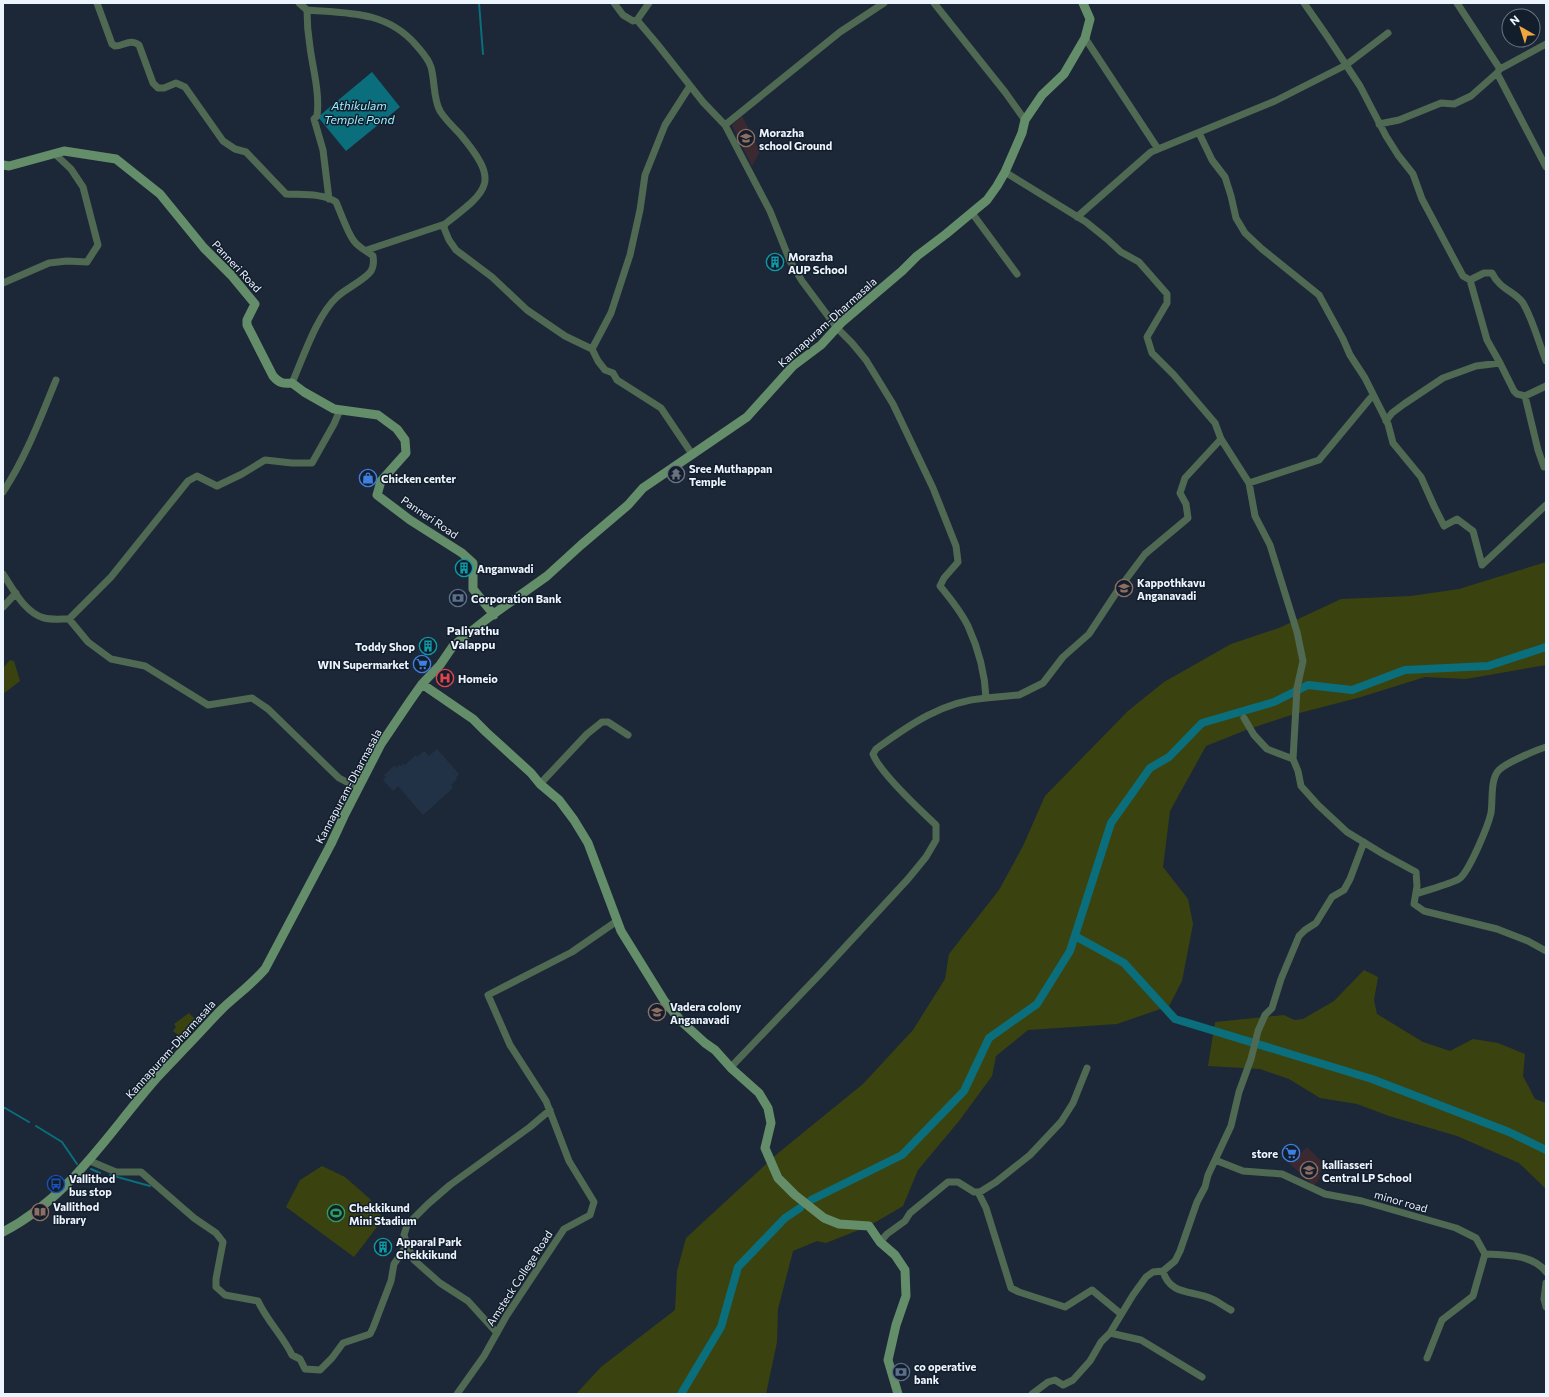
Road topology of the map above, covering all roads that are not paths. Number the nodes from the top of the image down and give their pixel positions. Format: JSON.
{"nodes":[{"id":1,"x":97,"y":3,"type":"edge"},
{"id":2,"x":299,"y":3,"type":"edge"},
{"id":3,"x":614,"y":3,"type":"edge"},
{"id":4,"x":649,"y":3,"type":"edge"},
{"id":5,"x":884,"y":3,"type":"edge"},
{"id":6,"x":934,"y":3,"type":"edge"},
{"id":7,"x":1083,"y":3,"type":"edge"},
{"id":8,"x":1304,"y":3,"type":"edge"},
{"id":9,"x":1457,"y":3,"type":"edge"},
{"id":10,"x":307,"y":10,"type":"junction"},
{"id":11,"x":638,"y":19,"type":"junction"},
{"id":12,"x":1388,"y":33,"type":"dead end"},
{"id":13,"x":1085,"y":38,"type":"junction"},
{"id":14,"x":1546,"y":44,"type":"edge"},
{"id":15,"x":1346,"y":66,"type":"junction"},
{"id":16,"x":1498,"y":71,"type":"junction"},
{"id":17,"x":690,"y":86,"type":"junction"},
{"id":18,"x":1025,"y":120,"type":"junction"},
{"id":19,"x":1379,"y":124,"type":"junction"},
{"id":20,"x":725,"y":125,"type":"junction"},
{"id":21,"x":1199,"y":133,"type":"junction"},
{"id":22,"x":1158,"y":149,"type":"junction"},
{"id":23,"x":55,"y":154,"type":"junction"},
{"id":24,"x":3,"y":165,"type":"edge"},
{"id":25,"x":1546,"y":166,"type":"edge"},
{"id":26,"x":1005,"y":172,"type":"junction"},
{"id":27,"x":330,"y":199,"type":"junction"},
{"id":28,"x":972,"y":213,"type":"junction"},
{"id":29,"x":1077,"y":217,"type":"junction"},
{"id":30,"x":445,"y":224,"type":"junction"},
{"id":31,"x":367,"y":250,"type":"junction"},
{"id":32,"x":1017,"y":274,"type":"dead end"},
{"id":33,"x":1470,"y":280,"type":"junction"},
{"id":34,"x":3,"y":284,"type":"edge"},
{"id":35,"x":837,"y":328,"type":"junction"},
{"id":36,"x":592,"y":349,"type":"junction"},
{"id":37,"x":1546,"y":360,"type":"edge"},
{"id":38,"x":1500,"y":362,"type":"junction"},
{"id":39,"x":56,"y":380,"type":"dead end"},
{"id":40,"x":292,"y":383,"type":"junction"},
{"id":41,"x":1546,"y":386,"type":"edge"},
{"id":42,"x":1373,"y":395,"type":"junction"},
{"id":43,"x":1525,"y":396,"type":"junction"},
{"id":44,"x":340,"y":410,"type":"junction"},
{"id":45,"x":1386,"y":421,"type":"junction"},
{"id":46,"x":1221,"y":439,"type":"junction"},
{"id":47,"x":692,"y":454,"type":"junction"},
{"id":48,"x":1544,"y":467,"type":"dead end"},
{"id":49,"x":1249,"y":483,"type":"junction"},
{"id":50,"x":3,"y":492,"type":"edge"},
{"id":51,"x":1546,"y":505,"type":"edge"},
{"id":52,"x":3,"y":574,"type":"edge"},
{"id":53,"x":16,"y":593,"type":"junction"},
{"id":54,"x":3,"y":607,"type":"edge"},
{"id":55,"x":494,"y":615,"type":"junction"},
{"id":56,"x":69,"y":620,"type":"junction"},
{"id":57,"x":422,"y":684,"type":"junction"},
{"id":58,"x":986,"y":698,"type":"junction"},
{"id":59,"x":1244,"y":718,"type":"dead end"},
{"id":60,"x":628,"y":735,"type":"dead end"},
{"id":61,"x":1546,"y":747,"type":"edge"},
{"id":62,"x":1293,"y":759,"type":"junction"},
{"id":63,"x":540,"y":784,"type":"junction"},
{"id":64,"x":358,"y":788,"type":"junction"},
{"id":65,"x":1364,"y":842,"type":"junction"},
{"id":66,"x":1416,"y":894,"type":"junction"},
{"id":67,"x":617,"y":921,"type":"junction"},
{"id":68,"x":1546,"y":950,"type":"edge"},
{"id":69,"x":731,"y":1067,"type":"junction"},
{"id":70,"x":1087,"y":1068,"type":"dead end"},
{"id":71,"x":550,"y":1110,"type":"junction"},
{"id":72,"x":1215,"y":1160,"type":"junction"},
{"id":73,"x":90,"y":1162,"type":"junction"},
{"id":74,"x":978,"y":1192,"type":"junction"},
{"id":75,"x":3,"y":1232,"type":"edge"},
{"id":76,"x":880,"y":1242,"type":"junction"},
{"id":77,"x":407,"y":1245,"type":"junction"},
{"id":78,"x":1486,"y":1254,"type":"junction"},
{"id":79,"x":1163,"y":1271,"type":"junction"},
{"id":80,"x":1546,"y":1272,"type":"edge"},
{"id":81,"x":1546,"y":1284,"type":"edge"},
{"id":82,"x":1546,"y":1307,"type":"edge"},
{"id":83,"x":1231,"y":1310,"type":"dead end"},
{"id":84,"x":1120,"y":1314,"type":"junction"},
{"id":85,"x":1110,"y":1332,"type":"junction"},
{"id":86,"x":497,"y":1333,"type":"junction"},
{"id":87,"x":1427,"y":1358,"type":"dead end"},
{"id":88,"x":1202,"y":1377,"type":"dead end"},
{"id":89,"x":457,"y":1394,"type":"edge"},
{"id":90,"x":898,"y":1394,"type":"edge"},
{"id":91,"x":1032,"y":1394,"type":"edge"}],
"edges":[{"from":1,"to":27,"type":"street"},
{"from":2,"to":10,"type":"street"},
{"from":3,"to":11,"type":"street"},
{"from":4,"to":11,"type":"street"},
{"from":5,"to":20,"type":"street"},
{"from":6,"to":18,"type":"street"},
{"from":7,"to":13,"type":"main road","name":"Kannapuram-Dharmasala"},
{"from":8,"to":15,"type":"street"},
{"from":9,"to":16,"type":"street"},
{"from":10,"to":27,"type":"street"},
{"from":10,"to":30,"type":"street"},
{"from":11,"to":17,"type":"street"},
{"from":12,"to":15,"type":"street"},
{"from":13,"to":18,"type":"main road","name":"Kannapuram-Dharmasala"},
{"from":13,"to":22,"type":"street"},
{"from":14,"to":16,"type":"street"},
{"from":15,"to":19,"type":"street"},
{"from":15,"to":21,"type":"street"},
{"from":16,"to":19,"type":"street"},
{"from":16,"to":25,"type":"street"},
{"from":17,"to":20,"type":"street"},
{"from":17,"to":36,"type":"street"},
{"from":18,"to":26,"type":"main road","name":"Kannapuram-Dharmasala"},
{"from":19,"to":33,"type":"street"},
{"from":20,"to":35,"type":"street"},
{"from":21,"to":22,"type":"street"},
{"from":21,"to":42,"type":"street"},
{"from":22,"to":29,"type":"street"},
{"from":23,"to":24,"type":"main road","name":"Panneri Road"},
{"from":23,"to":34,"type":"street"},
{"from":23,"to":40,"type":"main road","name":"Panneri Road"},
{"from":26,"to":28,"type":"main road","name":"Kannapuram-Dharmasala"},
{"from":26,"to":29,"type":"street"},
{"from":27,"to":31,"type":"street"},
{"from":28,"to":32,"type":"street"},
{"from":28,"to":35,"type":"main road","name":"Kannapuram-Dharmasala"},
{"from":29,"to":46,"type":"street"},
{"from":30,"to":31,"type":"street"},
{"from":30,"to":36,"type":"street"},
{"from":31,"to":40,"type":"street"},
{"from":33,"to":37,"type":"street"},
{"from":33,"to":38,"type":"street"},
{"from":35,"to":47,"type":"main road","name":"Kannapuram-Dharmasala"},
{"from":35,"to":58,"type":"street"},
{"from":36,"to":47,"type":"street"},
{"from":38,"to":43,"type":"street"},
{"from":38,"to":45,"type":"street"},
{"from":39,"to":50,"type":"street"},
{"from":40,"to":44,"type":"main road","name":"Panneri Road"},
{"from":41,"to":43,"type":"street"},
{"from":42,"to":45,"type":"street"},
{"from":42,"to":49,"type":"street"},
{"from":43,"to":48,"type":"street"},
{"from":44,"to":55,"type":"main road","name":"Panneri Road"},
{"from":44,"to":56,"type":"street"},
{"from":45,"to":51,"type":"street"},
{"from":46,"to":49,"type":"street"},
{"from":46,"to":58,"type":"street"},
{"from":47,"to":55,"type":"main road","name":"Kannapuram-Dharmasala"},
{"from":49,"to":62,"type":"street"},
{"from":52,"to":53,"type":"street"},
{"from":53,"to":54,"type":"street"},
{"from":53,"to":56,"type":"street"},
{"from":55,"to":57,"type":"main road","name":"Kannapuram-Dharmasala"},
{"from":56,"to":64,"type":"street"},
{"from":57,"to":63,"type":"main road"},
{"from":57,"to":64,"type":"main road","name":"Kannapuram-Dharmasala"},
{"from":58,"to":69,"type":"street"},
{"from":59,"to":62,"type":"street"},
{"from":60,"to":63,"type":"street"},
{"from":61,"to":66,"type":"street"},
{"from":62,"to":65,"type":"street"},
{"from":63,"to":67,"type":"main road"},
{"from":64,"to":73,"type":"main road","name":"Kannapuram-Dharmasala"},
{"from":65,"to":66,"type":"street"},
{"from":65,"to":72,"type":"street"},
{"from":66,"to":68,"type":"street"},
{"from":67,"to":69,"type":"main road"},
{"from":67,"to":71,"type":"street","name":"Amsteck College Road"},
{"from":69,"to":76,"type":"main road"},
{"from":70,"to":74,"type":"street"},
{"from":71,"to":77,"type":"street"},
{"from":71,"to":86,"type":"street","name":"Amsteck College Road"},
{"from":72,"to":78,"type":"street","name":"minor road"},
{"from":72,"to":79,"type":"street"},
{"from":73,"to":75,"type":"main road","name":"Kannapuram-Dharmasala"},
{"from":73,"to":77,"type":"street"},
{"from":74,"to":76,"type":"street"},
{"from":74,"to":84,"type":"street"},
{"from":76,"to":90,"type":"main road"},
{"from":77,"to":86,"type":"street"},
{"from":78,"to":80,"type":"street"},
{"from":78,"to":87,"type":"street"},
{"from":79,"to":83,"type":"street"},
{"from":79,"to":84,"type":"street"},
{"from":81,"to":82,"type":"street"},
{"from":84,"to":85,"type":"street"},
{"from":85,"to":88,"type":"street"},
{"from":85,"to":91,"type":"street"},
{"from":86,"to":89,"type":"street","name":"Amsteck College Road"}]}
